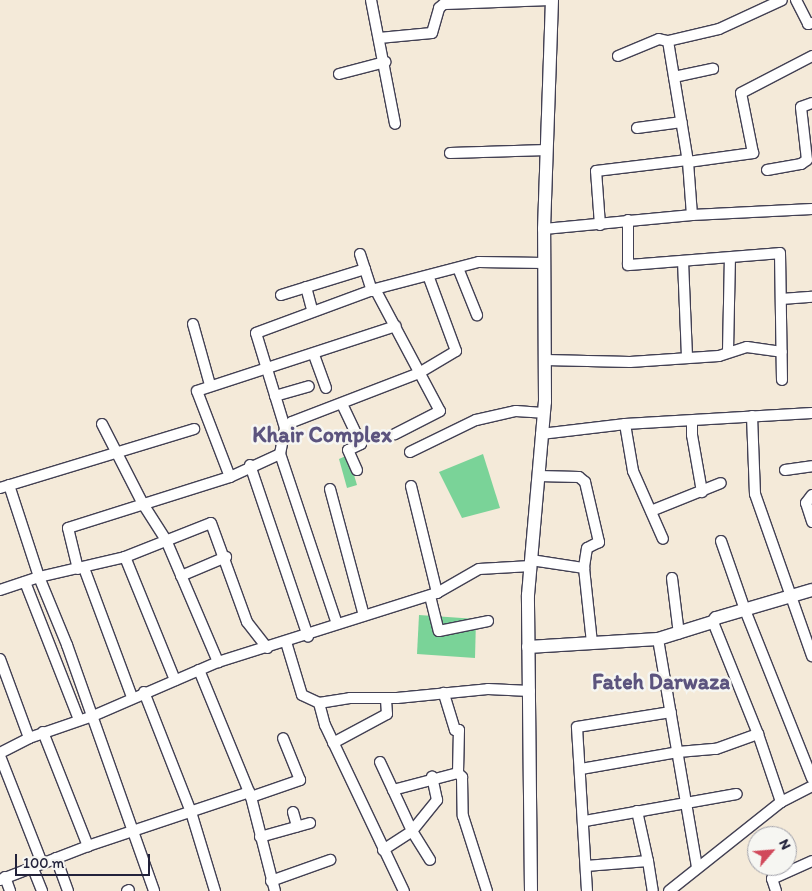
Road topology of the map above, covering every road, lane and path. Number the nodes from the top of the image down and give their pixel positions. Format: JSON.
{"nodes":[{"id":1,"x":371,"y":0,"type":"edge"},
{"id":2,"x":552,"y":0,"type":"edge"},
{"id":3,"x":782,"y":0,"type":"edge"},
{"id":4,"x":796,"y":0,"type":"edge"},
{"id":5,"x":812,"y":23,"type":"edge"},
{"id":6,"x":379,"y":38,"type":"junction"},
{"id":7,"x":668,"y":41,"type":"junction"},
{"id":8,"x":618,"y":56,"type":"dead end"},
{"id":9,"x":812,"y":57,"type":"edge"},
{"id":10,"x":385,"y":62,"type":"junction"},
{"id":11,"x":713,"y":69,"type":"dead end"},
{"id":12,"x":339,"y":74,"type":"dead end"},
{"id":13,"x":674,"y":77,"type":"junction"},
{"id":14,"x":812,"y":103,"type":"edge"},
{"id":15,"x":682,"y":122,"type":"junction"},
{"id":16,"x":395,"y":124,"type":"dead end"},
{"id":17,"x":637,"y":128,"type":"dead end"},
{"id":18,"x":547,"y":150,"type":"junction"},
{"id":19,"x":450,"y":153,"type":"dead end"},
{"id":20,"x":687,"y":161,"type":"junction"},
{"id":21,"x":767,"y":170,"type":"dead end"},
{"id":22,"x":812,"y":209,"type":"edge"},
{"id":23,"x":692,"y":215,"type":"junction"},
{"id":24,"x":628,"y":220,"type":"junction"},
{"id":25,"x":600,"y":224,"type":"junction"},
{"id":26,"x":544,"y":229,"type":"junction"},
{"id":27,"x":360,"y":254,"type":"dead end"},
{"id":28,"x":730,"y":258,"type":"junction"},
{"id":29,"x":683,"y":261,"type":"junction"},
{"id":30,"x":544,"y":263,"type":"junction"},
{"id":31,"x":365,"y":268,"type":"junction"},
{"id":32,"x":458,"y":268,"type":"junction"},
{"id":33,"x":429,"y":278,"type":"junction"},
{"id":34,"x":306,"y":287,"type":"junction"},
{"id":35,"x":373,"y":290,"type":"junction"},
{"id":36,"x":282,"y":295,"type":"dead end"},
{"id":37,"x":812,"y":297,"type":"edge"},
{"id":38,"x":781,"y":299,"type":"junction"},
{"id":39,"x":312,"y":310,"type":"junction"},
{"id":40,"x":477,"y":315,"type":"dead end"},
{"id":41,"x":193,"y":324,"type":"dead end"},
{"id":42,"x":396,"y":326,"type":"junction"},
{"id":43,"x":728,"y":351,"type":"junction"},
{"id":44,"x":782,"y":352,"type":"junction"},
{"id":45,"x":314,"y":355,"type":"junction"},
{"id":46,"x":687,"y":358,"type":"junction"},
{"id":47,"x":545,"y":360,"type":"junction"},
{"id":48,"x":267,"y":371,"type":"junction"},
{"id":49,"x":419,"y":373,"type":"junction"},
{"id":50,"x":782,"y":380,"type":"dead end"},
{"id":51,"x":210,"y":385,"type":"junction"},
{"id":52,"x":309,"y":386,"type":"dead end"},
{"id":53,"x":326,"y":388,"type":"dead end"},
{"id":54,"x":275,"y":396,"type":"junction"},
{"id":55,"x":342,"y":404,"type":"junction"},
{"id":56,"x":544,"y":413,"type":"junction"},
{"id":57,"x":812,"y":413,"type":"edge"},
{"id":58,"x":752,"y":416,"type":"junction"},
{"id":59,"x":692,"y":422,"type":"junction"},
{"id":60,"x":102,"y":424,"type":"dead end"},
{"id":61,"x":625,"y":424,"type":"junction"},
{"id":62,"x":285,"y":428,"type":"junction"},
{"id":63,"x":194,"y":429,"type":"dead end"},
{"id":64,"x":395,"y":434,"type":"dead end"},
{"id":65,"x":541,"y":434,"type":"junction"},
{"id":66,"x":410,"y":452,"type":"dead end"},
{"id":67,"x":118,"y":453,"type":"junction"},
{"id":68,"x":280,"y":454,"type":"junction"},
{"id":69,"x":250,"y":466,"type":"junction"},
{"id":70,"x":812,"y":466,"type":"edge"},
{"id":71,"x":357,"y":470,"type":"dead end"},
{"id":72,"x":785,"y":470,"type":"dead end"},
{"id":73,"x":538,"y":476,"type":"junction"},
{"id":74,"x":230,"y":477,"type":"junction"},
{"id":75,"x":721,"y":483,"type":"dead end"},
{"id":76,"x":4,"y":486,"type":"edge"},
{"id":77,"x":411,"y":486,"type":"dead end"},
{"id":78,"x":330,"y":489,"type":"dead end"},
{"id":79,"x":702,"y":492,"type":"junction"},
{"id":80,"x":812,"y":496,"type":"edge"},
{"id":81,"x":143,"y":504,"type":"junction"},
{"id":82,"x":651,"y":511,"type":"junction"},
{"id":83,"x":812,"y":522,"type":"edge"},
{"id":84,"x":663,"y":539,"type":"dead end"},
{"id":85,"x":166,"y":540,"type":"junction"},
{"id":86,"x":721,"y":541,"type":"dead end"},
{"id":87,"x":125,"y":557,"type":"junction"},
{"id":88,"x":226,"y":557,"type":"junction"},
{"id":89,"x":531,"y":563,"type":"junction"},
{"id":90,"x":584,"y":568,"type":"junction"},
{"id":91,"x":81,"y":569,"type":"junction"},
{"id":92,"x":181,"y":576,"type":"junction"},
{"id":93,"x":39,"y":577,"type":"junction"},
{"id":94,"x":672,"y":578,"type":"dead end"},
{"id":95,"x":25,"y":582,"type":"junction"},
{"id":96,"x":0,"y":590,"type":"edge"},
{"id":97,"x":812,"y":590,"type":"edge"},
{"id":98,"x":434,"y":594,"type":"junction"},
{"id":99,"x":792,"y":597,"type":"junction"},
{"id":100,"x":745,"y":610,"type":"junction"},
{"id":101,"x":364,"y":616,"type":"junction"},
{"id":102,"x":488,"y":621,"type":"dead end"},
{"id":103,"x":713,"y":622,"type":"junction"},
{"id":104,"x":337,"y":624,"type":"junction"},
{"id":105,"x":679,"y":634,"type":"junction"},
{"id":106,"x":308,"y":636,"type":"junction"},
{"id":107,"x":658,"y":639,"type":"junction"},
{"id":108,"x":286,"y":642,"type":"junction"},
{"id":109,"x":592,"y":643,"type":"junction"},
{"id":110,"x":528,"y":647,"type":"junction"},
{"id":111,"x":267,"y":648,"type":"junction"},
{"id":112,"x":812,"y":656,"type":"edge"},
{"id":113,"x":0,"y":659,"type":"edge"},
{"id":114,"x":218,"y":662,"type":"junction"},
{"id":115,"x":199,"y":670,"type":"junction"},
{"id":116,"x":4,"y":680,"type":"edge"},
{"id":117,"x":175,"y":680,"type":"junction"},
{"id":118,"x":530,"y":691,"type":"junction"},
{"id":119,"x":144,"y":692,"type":"junction"},
{"id":120,"x":444,"y":693,"type":"junction"},
{"id":121,"x":132,"y":697,"type":"junction"},
{"id":122,"x":386,"y":698,"type":"junction"},
{"id":123,"x":318,"y":703,"type":"junction"},
{"id":124,"x":671,"y":712,"type":"junction"},
{"id":125,"x":93,"y":716,"type":"junction"},
{"id":126,"x":79,"y":720,"type":"junction"},
{"id":127,"x":43,"y":732,"type":"junction"},
{"id":128,"x":758,"y":734,"type":"junction"},
{"id":129,"x":29,"y":738,"type":"junction"},
{"id":130,"x":283,"y":738,"type":"dead end"},
{"id":131,"x":0,"y":739,"type":"edge"},
{"id":132,"x":333,"y":743,"type":"junction"},
{"id":133,"x":678,"y":752,"type":"junction"},
{"id":134,"x":1,"y":753,"type":"edge"},
{"id":135,"x":380,"y":762,"type":"dead end"},
{"id":136,"x":581,"y":769,"type":"junction"},
{"id":137,"x":458,"y":773,"type":"junction"},
{"id":138,"x":432,"y":777,"type":"junction"},
{"id":139,"x":812,"y":778,"type":"edge"},
{"id":140,"x":812,"y":786,"type":"edge"},
{"id":141,"x":393,"y":790,"type":"junction"},
{"id":142,"x":737,"y":794,"type":"dead end"},
{"id":143,"x":250,"y":795,"type":"junction"},
{"id":144,"x":686,"y":802,"type":"junction"},
{"id":145,"x":781,"y":802,"type":"junction"},
{"id":146,"x":637,"y":810,"type":"junction"},
{"id":147,"x":191,"y":812,"type":"junction"},
{"id":148,"x":293,"y":812,"type":"dead end"},
{"id":149,"x":585,"y":822,"type":"junction"},
{"id":150,"x":310,"y":823,"type":"dead end"},
{"id":151,"x":298,"y":826,"type":"junction"},
{"id":152,"x":132,"y":831,"type":"junction"},
{"id":153,"x":412,"y":831,"type":"junction"},
{"id":154,"x":260,"y":837,"type":"junction"},
{"id":155,"x":88,"y":846,"type":"junction"},
{"id":156,"x":383,"y":850,"type":"junction"},
{"id":157,"x":56,"y":858,"type":"junction"},
{"id":158,"x":330,"y":860,"type":"dead end"},
{"id":159,"x":430,"y":860,"type":"dead end"},
{"id":160,"x":648,"y":861,"type":"junction"},
{"id":161,"x":812,"y":861,"type":"edge"},
{"id":162,"x":37,"y":865,"type":"junction"},
{"id":163,"x":586,"y":866,"type":"junction"},
{"id":164,"x":697,"y":868,"type":"junction"},
{"id":165,"x":3,"y":878,"type":"edge"},
{"id":166,"x":273,"y":886,"type":"edge"},
{"id":167,"x":10,"y":891,"type":"edge"},
{"id":168,"x":42,"y":891,"type":"edge"},
{"id":169,"x":68,"y":891,"type":"edge"},
{"id":170,"x":154,"y":891,"type":"edge"},
{"id":171,"x":215,"y":891,"type":"edge"},
{"id":172,"x":404,"y":891,"type":"edge"},
{"id":173,"x":487,"y":891,"type":"edge"},
{"id":174,"x":531,"y":891,"type":"edge"},
{"id":175,"x":587,"y":891,"type":"edge"},
{"id":176,"x":653,"y":891,"type":"edge"},
{"id":177,"x":669,"y":891,"type":"edge"},
{"id":178,"x":776,"y":891,"type":"edge"}],
"edges":[{"from":1,"to":6,"type":"street"},
{"from":2,"to":6,"type":"street"},
{"from":2,"to":18,"type":"street"},
{"from":3,"to":7,"type":"street"},
{"from":4,"to":5,"type":"street"},
{"from":6,"to":10,"type":"street"},
{"from":7,"to":8,"type":"street"},
{"from":7,"to":13,"type":"street"},
{"from":9,"to":20,"type":"street"},
{"from":10,"to":12,"type":"street"},
{"from":10,"to":16,"type":"street"},
{"from":11,"to":13,"type":"street"},
{"from":13,"to":15,"type":"street"},
{"from":14,"to":21,"type":"street"},
{"from":15,"to":17,"type":"street"},
{"from":15,"to":20,"type":"street"},
{"from":18,"to":19,"type":"street"},
{"from":18,"to":26,"type":"street"},
{"from":20,"to":23,"type":"street"},
{"from":20,"to":25,"type":"street"},
{"from":22,"to":23,"type":"street"},
{"from":23,"to":24,"type":"street"},
{"from":24,"to":25,"type":"street"},
{"from":24,"to":29,"type":"street"},
{"from":25,"to":26,"type":"street"},
{"from":26,"to":30,"type":"street"},
{"from":27,"to":31,"type":"street"},
{"from":28,"to":29,"type":"street"},
{"from":28,"to":38,"type":"street"},
{"from":28,"to":43,"type":"street"},
{"from":29,"to":46,"type":"street"},
{"from":30,"to":32,"type":"street"},
{"from":30,"to":47,"type":"street"},
{"from":31,"to":34,"type":"street"},
{"from":31,"to":35,"type":"street"},
{"from":32,"to":33,"type":"street"},
{"from":32,"to":40,"type":"street"},
{"from":33,"to":35,"type":"street"},
{"from":33,"to":49,"type":"street"},
{"from":34,"to":36,"type":"street"},
{"from":34,"to":39,"type":"street"},
{"from":35,"to":39,"type":"street"},
{"from":35,"to":42,"type":"street"},
{"from":37,"to":38,"type":"street"},
{"from":38,"to":44,"type":"street"},
{"from":39,"to":48,"type":"street"},
{"from":41,"to":51,"type":"street"},
{"from":42,"to":45,"type":"street"},
{"from":42,"to":49,"type":"street"},
{"from":43,"to":44,"type":"street"},
{"from":43,"to":46,"type":"street"},
{"from":44,"to":50,"type":"street"},
{"from":45,"to":48,"type":"street"},
{"from":45,"to":53,"type":"street"},
{"from":46,"to":47,"type":"street"},
{"from":47,"to":56,"type":"street"},
{"from":48,"to":51,"type":"street"},
{"from":48,"to":54,"type":"street"},
{"from":49,"to":55,"type":"street"},
{"from":49,"to":64,"type":"street"},
{"from":51,"to":74,"type":"street"},
{"from":52,"to":54,"type":"street"},
{"from":54,"to":62,"type":"street"},
{"from":55,"to":62,"type":"street"},
{"from":55,"to":71,"type":"street"},
{"from":56,"to":65,"type":"street"},
{"from":56,"to":66,"type":"street"},
{"from":57,"to":58,"type":"street"},
{"from":58,"to":59,"type":"street"},
{"from":58,"to":99,"type":"street"},
{"from":59,"to":61,"type":"street"},
{"from":59,"to":79,"type":"street"},
{"from":60,"to":67,"type":"street"},
{"from":61,"to":65,"type":"street"},
{"from":61,"to":82,"type":"street"},
{"from":62,"to":68,"type":"street"},
{"from":63,"to":67,"type":"street"},
{"from":65,"to":73,"type":"street"},
{"from":67,"to":76,"type":"street"},
{"from":67,"to":81,"type":"street"},
{"from":68,"to":69,"type":"street"},
{"from":68,"to":104,"type":"street"},
{"from":69,"to":74,"type":"street"},
{"from":69,"to":106,"type":"street"},
{"from":70,"to":72,"type":"street"},
{"from":73,"to":89,"type":"street"},
{"from":73,"to":90,"type":"street"},
{"from":74,"to":81,"type":"street"},
{"from":75,"to":79,"type":"street"},
{"from":76,"to":93,"type":"street"},
{"from":77,"to":98,"type":"street"},
{"from":78,"to":101,"type":"street"},
{"from":79,"to":82,"type":"street"},
{"from":80,"to":83,"type":"street"},
{"from":81,"to":85,"type":"street"},
{"from":81,"to":91,"type":"street"},
{"from":82,"to":84,"type":"street"},
{"from":85,"to":87,"type":"street"},
{"from":85,"to":88,"type":"street"},
{"from":85,"to":92,"type":"street"},
{"from":86,"to":100,"type":"street"},
{"from":87,"to":91,"type":"street"},
{"from":87,"to":117,"type":"street"},
{"from":88,"to":92,"type":"street"},
{"from":88,"to":111,"type":"street"},
{"from":89,"to":90,"type":"street"},
{"from":89,"to":98,"type":"street"},
{"from":89,"to":110,"type":"street"},
{"from":90,"to":109,"type":"street"},
{"from":91,"to":93,"type":"street"},
{"from":91,"to":121,"type":"street"},
{"from":92,"to":114,"type":"street"},
{"from":93,"to":95,"type":"street"},
{"from":93,"to":125,"type":"street"},
{"from":94,"to":105,"type":"street"},
{"from":95,"to":96,"type":"street"},
{"from":95,"to":126,"type":"street"},
{"from":97,"to":99,"type":"street"},
{"from":98,"to":101,"type":"street"},
{"from":98,"to":102,"type":"street"},
{"from":99,"to":100,"type":"street"},
{"from":99,"to":112,"type":"street"},
{"from":100,"to":103,"type":"street"},
{"from":100,"to":139,"type":"street"},
{"from":101,"to":104,"type":"street"},
{"from":103,"to":105,"type":"street"},
{"from":103,"to":128,"type":"street"},
{"from":104,"to":106,"type":"street"},
{"from":105,"to":107,"type":"street"},
{"from":106,"to":108,"type":"street"},
{"from":107,"to":109,"type":"street"},
{"from":107,"to":124,"type":"street"},
{"from":108,"to":111,"type":"street"},
{"from":108,"to":123,"type":"street"},
{"from":109,"to":110,"type":"street"},
{"from":110,"to":118,"type":"street"},
{"from":111,"to":114,"type":"street"},
{"from":113,"to":116,"type":"street"},
{"from":114,"to":115,"type":"street"},
{"from":115,"to":117,"type":"street"},
{"from":115,"to":143,"type":"street"},
{"from":116,"to":129,"type":"street"},
{"from":117,"to":119,"type":"street"},
{"from":118,"to":120,"type":"street"},
{"from":118,"to":174,"type":"street"},
{"from":119,"to":121,"type":"street"},
{"from":119,"to":147,"type":"street"},
{"from":120,"to":122,"type":"street"},
{"from":120,"to":137,"type":"street"},
{"from":121,"to":125,"type":"street"},
{"from":122,"to":123,"type":"street"},
{"from":122,"to":132,"type":"street"},
{"from":123,"to":132,"type":"street"},
{"from":124,"to":133,"type":"street"},
{"from":124,"to":136,"type":"street"},
{"from":125,"to":126,"type":"street"},
{"from":125,"to":152,"type":"street"},
{"from":126,"to":127,"type":"street"},
{"from":127,"to":129,"type":"street"},
{"from":127,"to":155,"type":"street"},
{"from":128,"to":133,"type":"street"},
{"from":128,"to":145,"type":"street"},
{"from":129,"to":134,"type":"street"},
{"from":130,"to":143,"type":"street"},
{"from":131,"to":134,"type":"street"},
{"from":132,"to":156,"type":"street"},
{"from":133,"to":136,"type":"street"},
{"from":133,"to":144,"type":"street"},
{"from":134,"to":162,"type":"street"},
{"from":135,"to":141,"type":"street"},
{"from":136,"to":149,"type":"street"},
{"from":137,"to":138,"type":"street"},
{"from":137,"to":173,"type":"street"},
{"from":138,"to":141,"type":"street"},
{"from":138,"to":153,"type":"street"},
{"from":140,"to":145,"type":"street"},
{"from":141,"to":153,"type":"street"},
{"from":142,"to":144,"type":"street"},
{"from":143,"to":147,"type":"street"},
{"from":143,"to":154,"type":"street"},
{"from":144,"to":146,"type":"street"},
{"from":144,"to":164,"type":"street"},
{"from":145,"to":164,"type":"street"},
{"from":146,"to":149,"type":"street"},
{"from":146,"to":160,"type":"street"},
{"from":147,"to":152,"type":"street"},
{"from":147,"to":171,"type":"street"},
{"from":148,"to":151,"type":"street"},
{"from":149,"to":163,"type":"street"},
{"from":150,"to":151,"type":"street"},
{"from":151,"to":154,"type":"street"},
{"from":152,"to":155,"type":"street"},
{"from":152,"to":170,"type":"street"},
{"from":153,"to":156,"type":"street"},
{"from":153,"to":159,"type":"street"},
{"from":154,"to":166,"type":"street"},
{"from":155,"to":157,"type":"street"},
{"from":156,"to":172,"type":"street"},
{"from":157,"to":162,"type":"street"},
{"from":157,"to":169,"type":"street"},
{"from":158,"to":166,"type":"street"},
{"from":160,"to":163,"type":"street"},
{"from":160,"to":176,"type":"street"},
{"from":161,"to":178,"type":"street"},
{"from":162,"to":165,"type":"street"},
{"from":162,"to":168,"type":"street"},
{"from":163,"to":175,"type":"street"},
{"from":164,"to":177,"type":"street"},
{"from":165,"to":167,"type":"street"}]}
